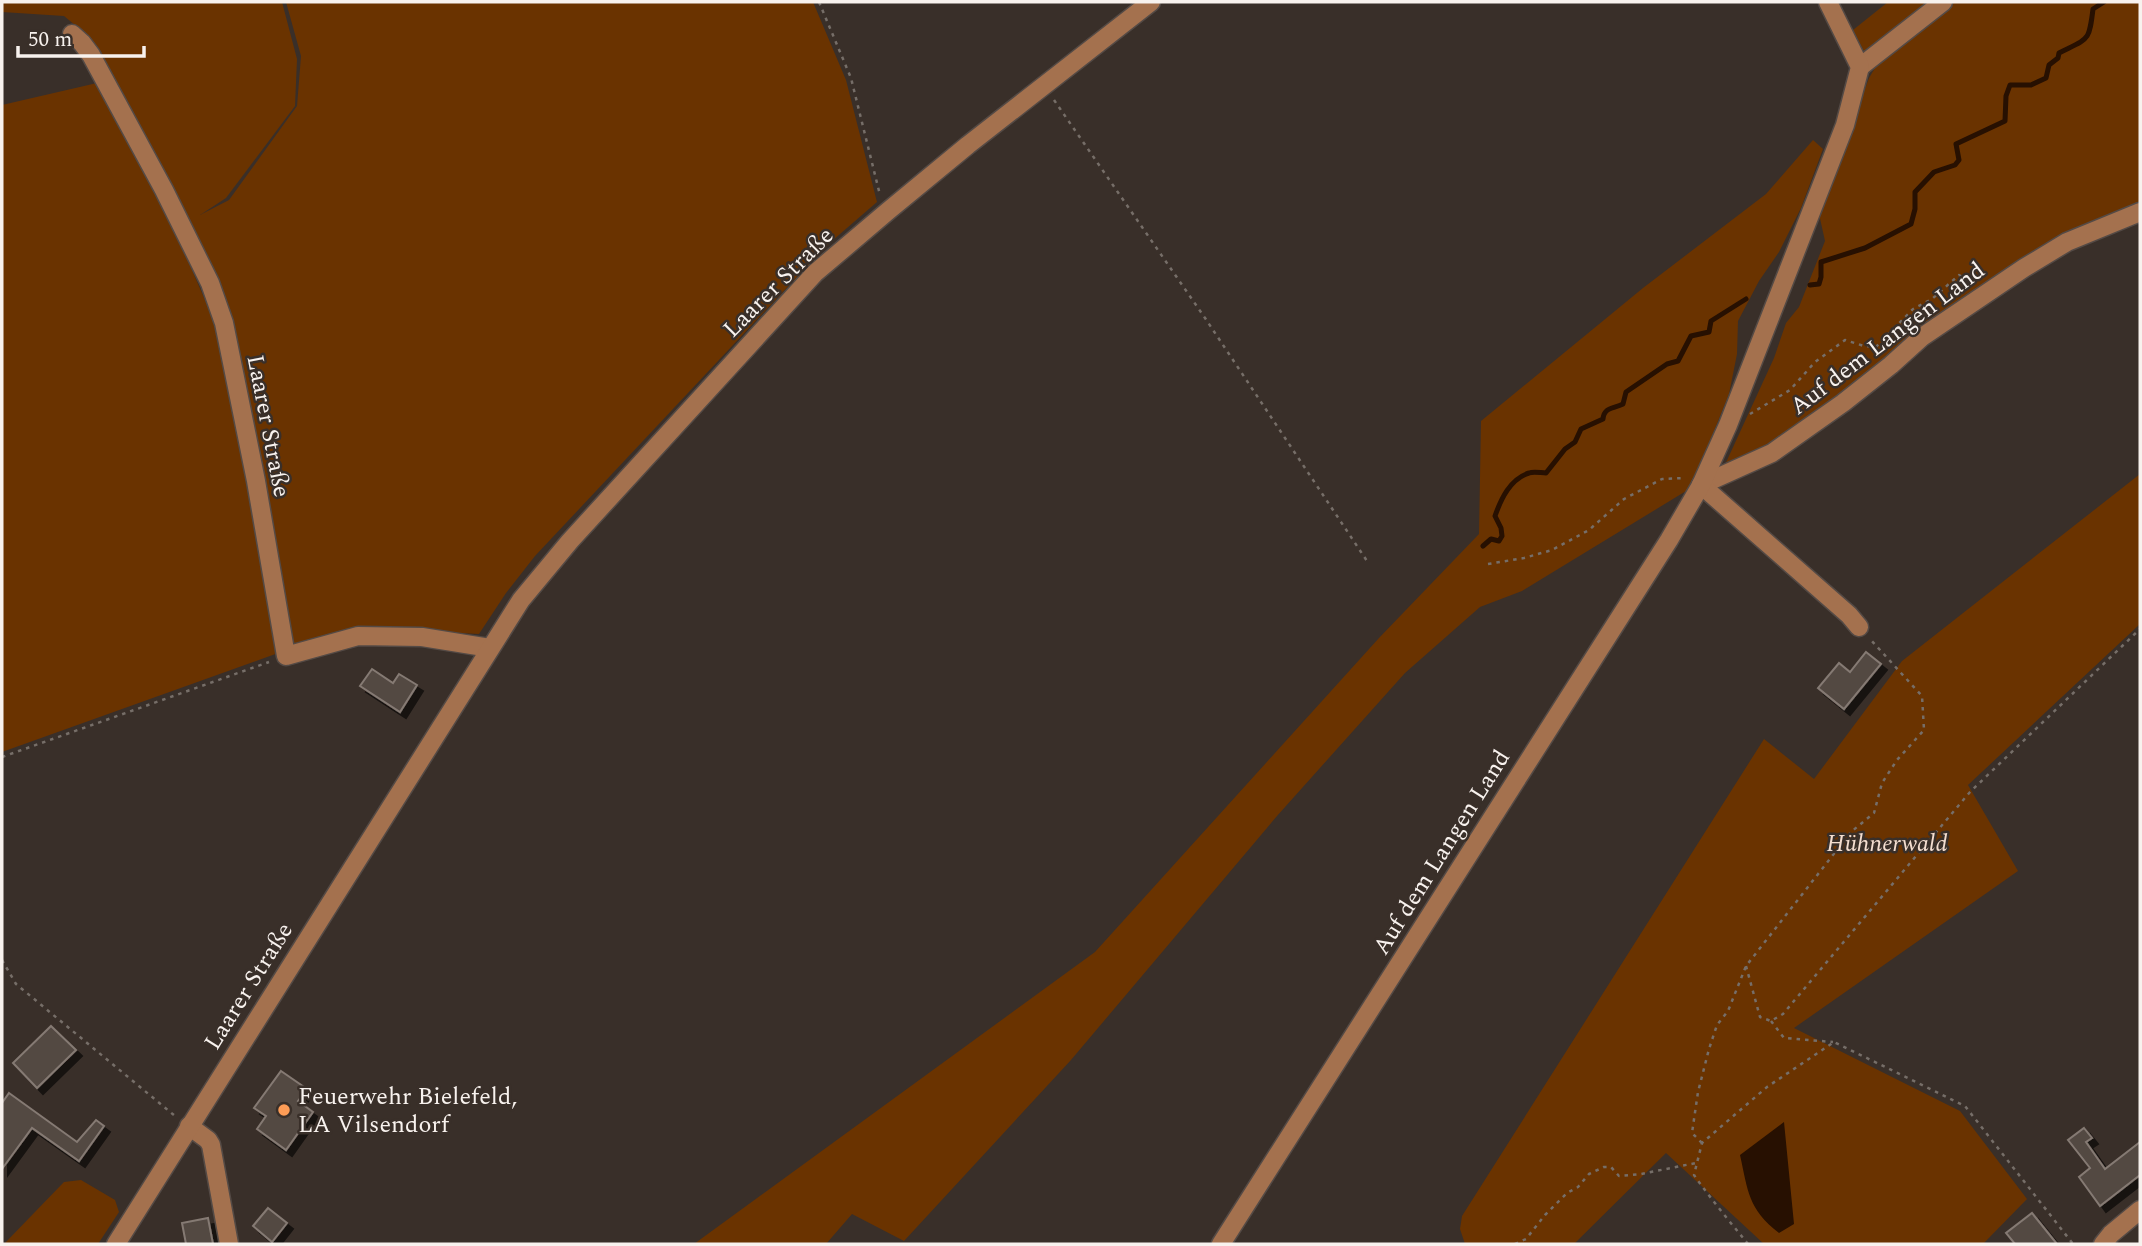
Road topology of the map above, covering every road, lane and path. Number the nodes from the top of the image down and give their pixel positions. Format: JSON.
{"nodes":[{"id":1,"x":818,"y":2,"type":"edge"},
{"id":2,"x":1151,"y":2,"type":"edge"},
{"id":3,"x":1828,"y":2,"type":"edge"},
{"id":4,"x":1943,"y":2,"type":"edge"},
{"id":5,"x":72,"y":34,"type":"dead end"},
{"id":6,"x":1860,"y":67,"type":"junction"},
{"id":7,"x":1044,"y":86,"type":"junction"},
{"id":8,"x":888,"y":211,"type":"junction"},
{"id":9,"x":2140,"y":212,"type":"edge"},
{"id":10,"x":1984,"y":293,"type":"junction"},
{"id":11,"x":1728,"y":425,"type":"junction"},
{"id":12,"x":1704,"y":478,"type":"junction"},
{"id":13,"x":1367,"y":561,"type":"dead end"},
{"id":14,"x":1488,"y":564,"type":"dead end"},
{"id":15,"x":1859,"y":628,"type":"joint"},
{"id":16,"x":2140,"y":629,"type":"edge"},
{"id":17,"x":490,"y":648,"type":"junction"},
{"id":18,"x":286,"y":656,"type":"junction"},
{"id":19,"x":2,"y":757,"type":"edge"},
{"id":20,"x":2,"y":960,"type":"edge"},
{"id":21,"x":1746,"y":966,"type":"junction"},
{"id":22,"x":1771,"y":1021,"type":"junction"},
{"id":23,"x":1834,"y":1042,"type":"junction"},
{"id":24,"x":189,"y":1126,"type":"junction"},
{"id":25,"x":1702,"y":1143,"type":"junction"},
{"id":26,"x":1696,"y":1163,"type":"junction"},
{"id":27,"x":2140,"y":1210,"type":"edge"},
{"id":28,"x":116,"y":1244,"type":"edge"},
{"id":29,"x":229,"y":1244,"type":"edge"},
{"id":30,"x":1221,"y":1244,"type":"edge"},
{"id":31,"x":1515,"y":1244,"type":"edge"},
{"id":32,"x":1748,"y":1244,"type":"edge"},
{"id":33,"x":2073,"y":1244,"type":"edge"},
{"id":34,"x":2103,"y":1244,"type":"edge"}],
"edges":[{"from":1,"to":8,"type":"path"},
{"from":2,"to":7,"type":"street","name":"Laarer Straße"},
{"from":3,"to":6,"type":"street"},
{"from":4,"to":6,"type":"street"},
{"from":5,"to":18,"type":"street","name":"Laarer Straße"},
{"from":6,"to":11,"type":"street","name":"Auf dem Langen Land"},
{"from":7,"to":8,"type":"street","name":"Laarer Straße"},
{"from":7,"to":13,"type":"path"},
{"from":8,"to":17,"type":"street","name":"Laarer Straße"},
{"from":9,"to":10,"type":"street","name":"Auf dem Langen Land"},
{"from":10,"to":11,"type":"path"},
{"from":10,"to":12,"type":"street","name":"Auf dem Langen Land"},
{"from":11,"to":12,"type":"street","name":"Auf dem Langen Land"},
{"from":12,"to":14,"type":"path"},
{"from":12,"to":15,"type":"street"},
{"from":12,"to":30,"type":"street","name":"Auf dem Langen Land"},
{"from":15,"to":21,"type":"path"},
{"from":16,"to":22,"type":"path"},
{"from":17,"to":18,"type":"street"},
{"from":17,"to":24,"type":"street","name":"Laarer Straße"},
{"from":18,"to":19,"type":"path"},
{"from":20,"to":24,"type":"path"},
{"from":21,"to":22,"type":"path"},
{"from":21,"to":25,"type":"path"},
{"from":22,"to":23,"type":"path"},
{"from":23,"to":25,"type":"path"},
{"from":23,"to":33,"type":"path"},
{"from":24,"to":28,"type":"street","name":"Laarer Straße"},
{"from":24,"to":29,"type":"street"},
{"from":25,"to":26,"type":"path"},
{"from":26,"to":31,"type":"path"},
{"from":26,"to":32,"type":"path"},
{"from":27,"to":34,"type":"street"}]}
